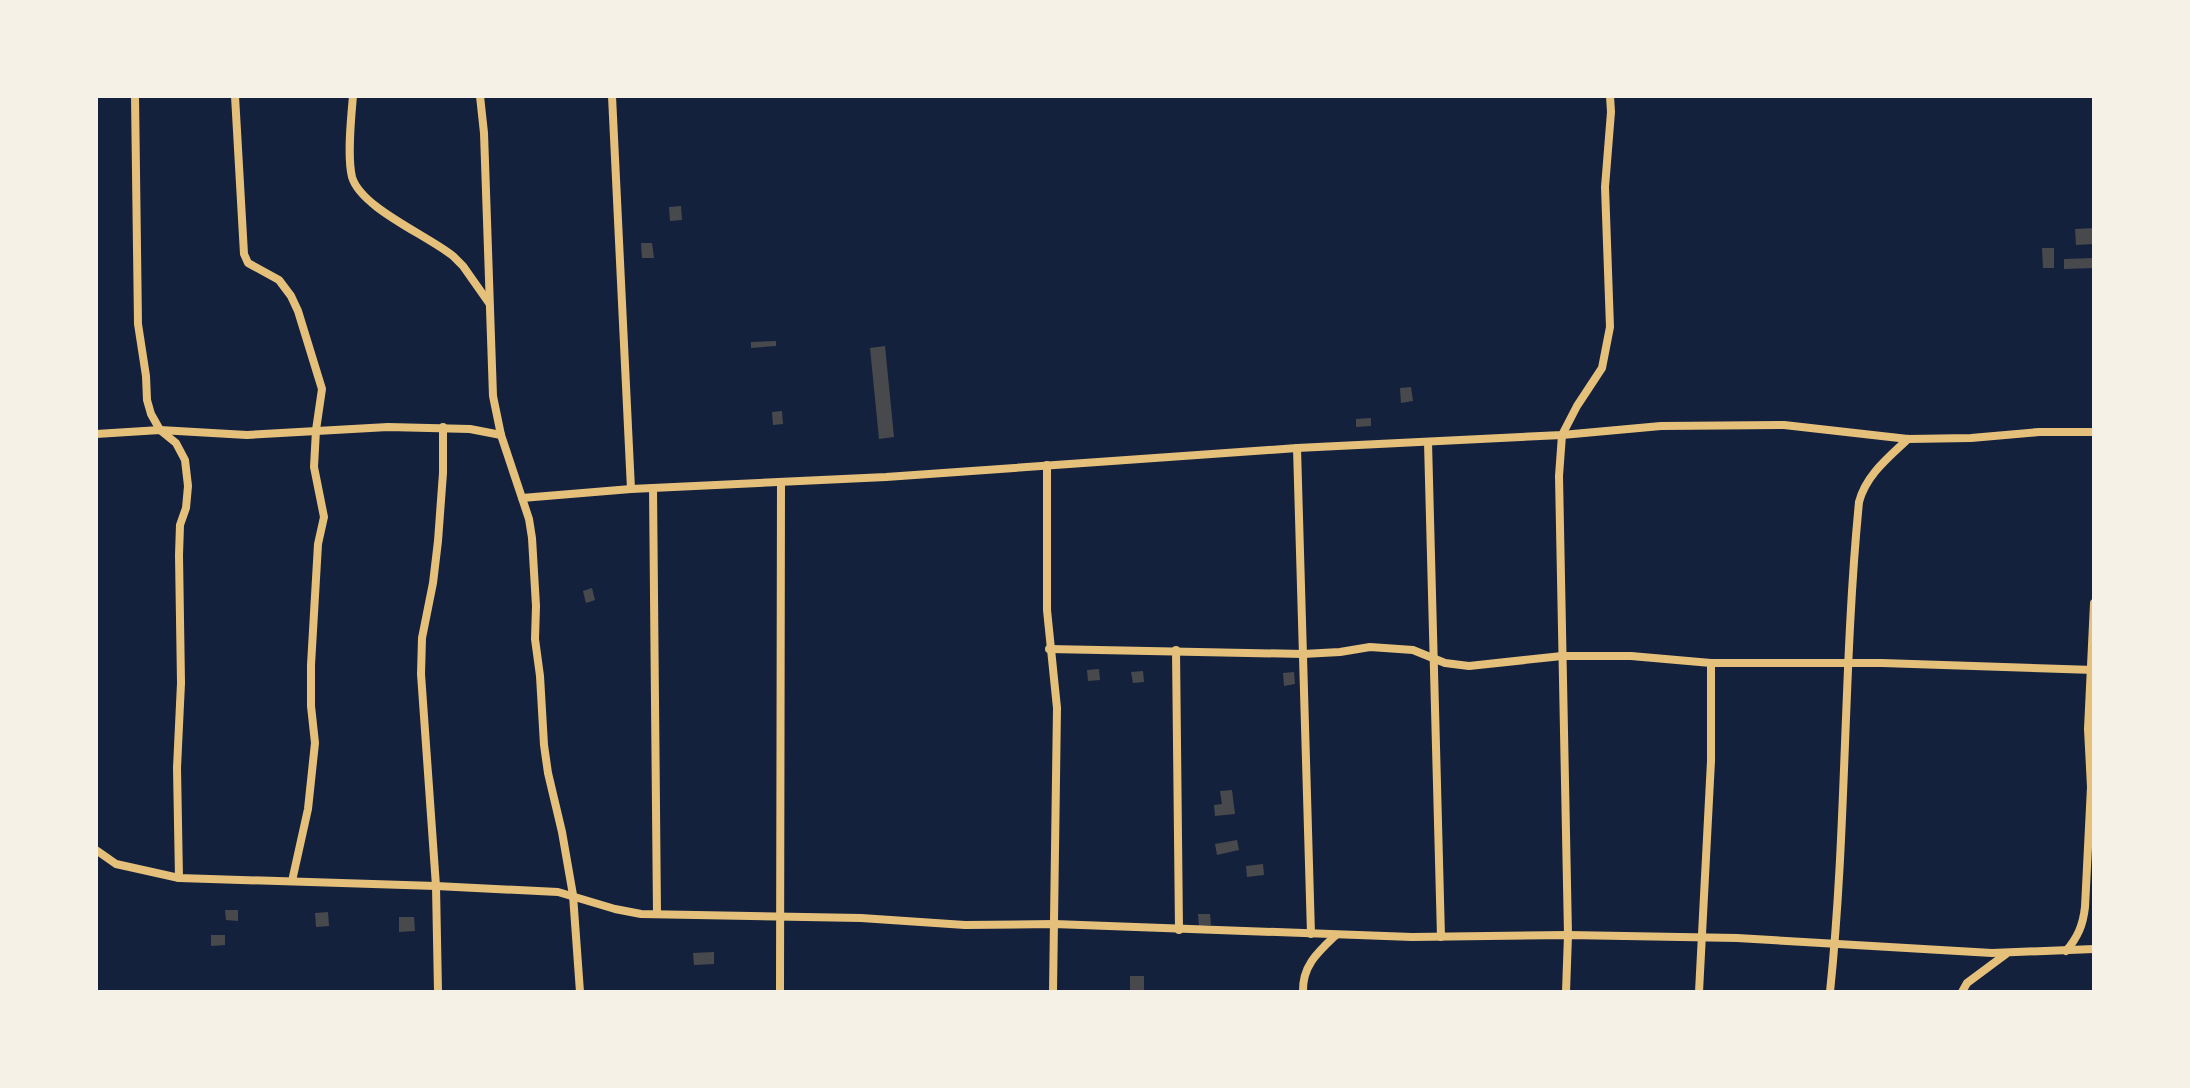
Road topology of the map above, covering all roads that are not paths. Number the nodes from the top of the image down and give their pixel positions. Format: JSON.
{"nodes":[{"id":1,"x":135,"y":96,"type":"edge"},
{"id":2,"x":235,"y":96,"type":"edge"},
{"id":3,"x":353,"y":96,"type":"edge"},
{"id":4,"x":480,"y":96,"type":"edge"},
{"id":5,"x":612,"y":96,"type":"edge"},
{"id":6,"x":1610,"y":96,"type":"edge"},
{"id":7,"x":489,"y":304,"type":"junction"},
{"id":8,"x":443,"y":427,"type":"junction"},
{"id":9,"x":160,"y":430,"type":"junction"},
{"id":10,"x":316,"y":430,"type":"junction"},
{"id":11,"x":2094,"y":432,"type":"edge"},
{"id":12,"x":96,"y":434,"type":"edge"},
{"id":13,"x":501,"y":435,"type":"junction"},
{"id":14,"x":1562,"y":435,"type":"junction"},
{"id":15,"x":1908,"y":439,"type":"junction"},
{"id":16,"x":1428,"y":442,"type":"junction"},
{"id":17,"x":1297,"y":448,"type":"junction"},
{"id":18,"x":1047,"y":465,"type":"junction"},
{"id":19,"x":781,"y":482,"type":"junction"},
{"id":20,"x":653,"y":488,"type":"junction"},
{"id":21,"x":631,"y":489,"type":"junction"},
{"id":22,"x":522,"y":498,"type":"junction"},
{"id":23,"x":2094,"y":603,"type":"edge"},
{"id":24,"x":1049,"y":649,"type":"junction"},
{"id":25,"x":1176,"y":650,"type":"junction"},
{"id":26,"x":1303,"y":654,"type":"junction"},
{"id":27,"x":1562,"y":656,"type":"junction"},
{"id":28,"x":1434,"y":658,"type":"junction"},
{"id":29,"x":1711,"y":663,"type":"junction"},
{"id":30,"x":1848,"y":663,"type":"junction"},
{"id":31,"x":2092,"y":670,"type":"edge"},
{"id":32,"x":96,"y":850,"type":"edge"},
{"id":33,"x":179,"y":878,"type":"junction"},
{"id":34,"x":292,"y":881,"type":"junction"},
{"id":35,"x":436,"y":886,"type":"junction"},
{"id":36,"x":573,"y":895,"type":"junction"},
{"id":37,"x":657,"y":914,"type":"junction"},
{"id":38,"x":780,"y":916,"type":"junction"},
{"id":39,"x":1054,"y":924,"type":"junction"},
{"id":40,"x":1179,"y":930,"type":"junction"},
{"id":41,"x":1311,"y":934,"type":"junction"},
{"id":42,"x":1337,"y":935,"type":"junction"},
{"id":43,"x":1568,"y":935,"type":"junction"},
{"id":44,"x":1441,"y":937,"type":"junction"},
{"id":45,"x":1702,"y":937,"type":"junction"},
{"id":46,"x":1835,"y":942,"type":"junction"},
{"id":47,"x":2094,"y":949,"type":"edge"},
{"id":48,"x":2066,"y":951,"type":"junction"},
{"id":49,"x":2007,"y":953,"type":"junction"},
{"id":50,"x":438,"y":992,"type":"edge"},
{"id":51,"x":580,"y":992,"type":"edge"},
{"id":52,"x":780,"y":992,"type":"edge"},
{"id":53,"x":1053,"y":992,"type":"edge"},
{"id":54,"x":1303,"y":992,"type":"edge"},
{"id":55,"x":1566,"y":992,"type":"edge"},
{"id":56,"x":1699,"y":992,"type":"edge"},
{"id":57,"x":1830,"y":992,"type":"edge"},
{"id":58,"x":1962,"y":992,"type":"edge"}],
"edges":[{"from":1,"to":9,"type":"street"},
{"from":2,"to":10,"type":"street"},
{"from":3,"to":7,"type":"street"},
{"from":4,"to":7,"type":"street"},
{"from":5,"to":21,"type":"street"},
{"from":6,"to":14,"type":"street"},
{"from":7,"to":13,"type":"street"},
{"from":8,"to":10,"type":"street"},
{"from":8,"to":13,"type":"street"},
{"from":8,"to":35,"type":"street"},
{"from":9,"to":10,"type":"street"},
{"from":9,"to":12,"type":"street"},
{"from":9,"to":33,"type":"street"},
{"from":10,"to":34,"type":"street"},
{"from":11,"to":15,"type":"street"},
{"from":13,"to":22,"type":"street"},
{"from":14,"to":15,"type":"street"},
{"from":14,"to":16,"type":"street"},
{"from":14,"to":27,"type":"street"},
{"from":15,"to":30,"type":"street"},
{"from":16,"to":17,"type":"street"},
{"from":16,"to":28,"type":"street"},
{"from":17,"to":18,"type":"street"},
{"from":17,"to":26,"type":"street"},
{"from":18,"to":19,"type":"street"},
{"from":18,"to":24,"type":"street"},
{"from":19,"to":20,"type":"street"},
{"from":19,"to":38,"type":"street"},
{"from":20,"to":21,"type":"street"},
{"from":20,"to":37,"type":"street"},
{"from":21,"to":22,"type":"street"},
{"from":22,"to":36,"type":"street"},
{"from":23,"to":31,"type":"street"},
{"from":24,"to":25,"type":"street"},
{"from":24,"to":39,"type":"street"},
{"from":25,"to":26,"type":"street"},
{"from":25,"to":40,"type":"street"},
{"from":26,"to":28,"type":"street"},
{"from":26,"to":41,"type":"street"},
{"from":27,"to":28,"type":"street"},
{"from":27,"to":29,"type":"street"},
{"from":27,"to":43,"type":"street"},
{"from":28,"to":44,"type":"street"},
{"from":29,"to":30,"type":"street"},
{"from":29,"to":45,"type":"street"},
{"from":30,"to":31,"type":"street"},
{"from":30,"to":46,"type":"street"},
{"from":31,"to":48,"type":"street"},
{"from":32,"to":33,"type":"street"},
{"from":33,"to":34,"type":"street"},
{"from":34,"to":35,"type":"street"},
{"from":35,"to":36,"type":"street"},
{"from":35,"to":50,"type":"street"},
{"from":36,"to":37,"type":"street"},
{"from":36,"to":51,"type":"street"},
{"from":37,"to":38,"type":"street"},
{"from":38,"to":39,"type":"street"},
{"from":38,"to":52,"type":"street"},
{"from":39,"to":40,"type":"street"},
{"from":39,"to":53,"type":"street"},
{"from":40,"to":41,"type":"street"},
{"from":41,"to":42,"type":"street"},
{"from":42,"to":44,"type":"street"},
{"from":42,"to":54,"type":"street"},
{"from":43,"to":44,"type":"street"},
{"from":43,"to":45,"type":"street"},
{"from":43,"to":55,"type":"street"},
{"from":45,"to":46,"type":"street"},
{"from":45,"to":56,"type":"street"},
{"from":46,"to":49,"type":"street"},
{"from":46,"to":57,"type":"street"},
{"from":47,"to":48,"type":"street"},
{"from":48,"to":49,"type":"street"},
{"from":49,"to":58,"type":"street"}]}
